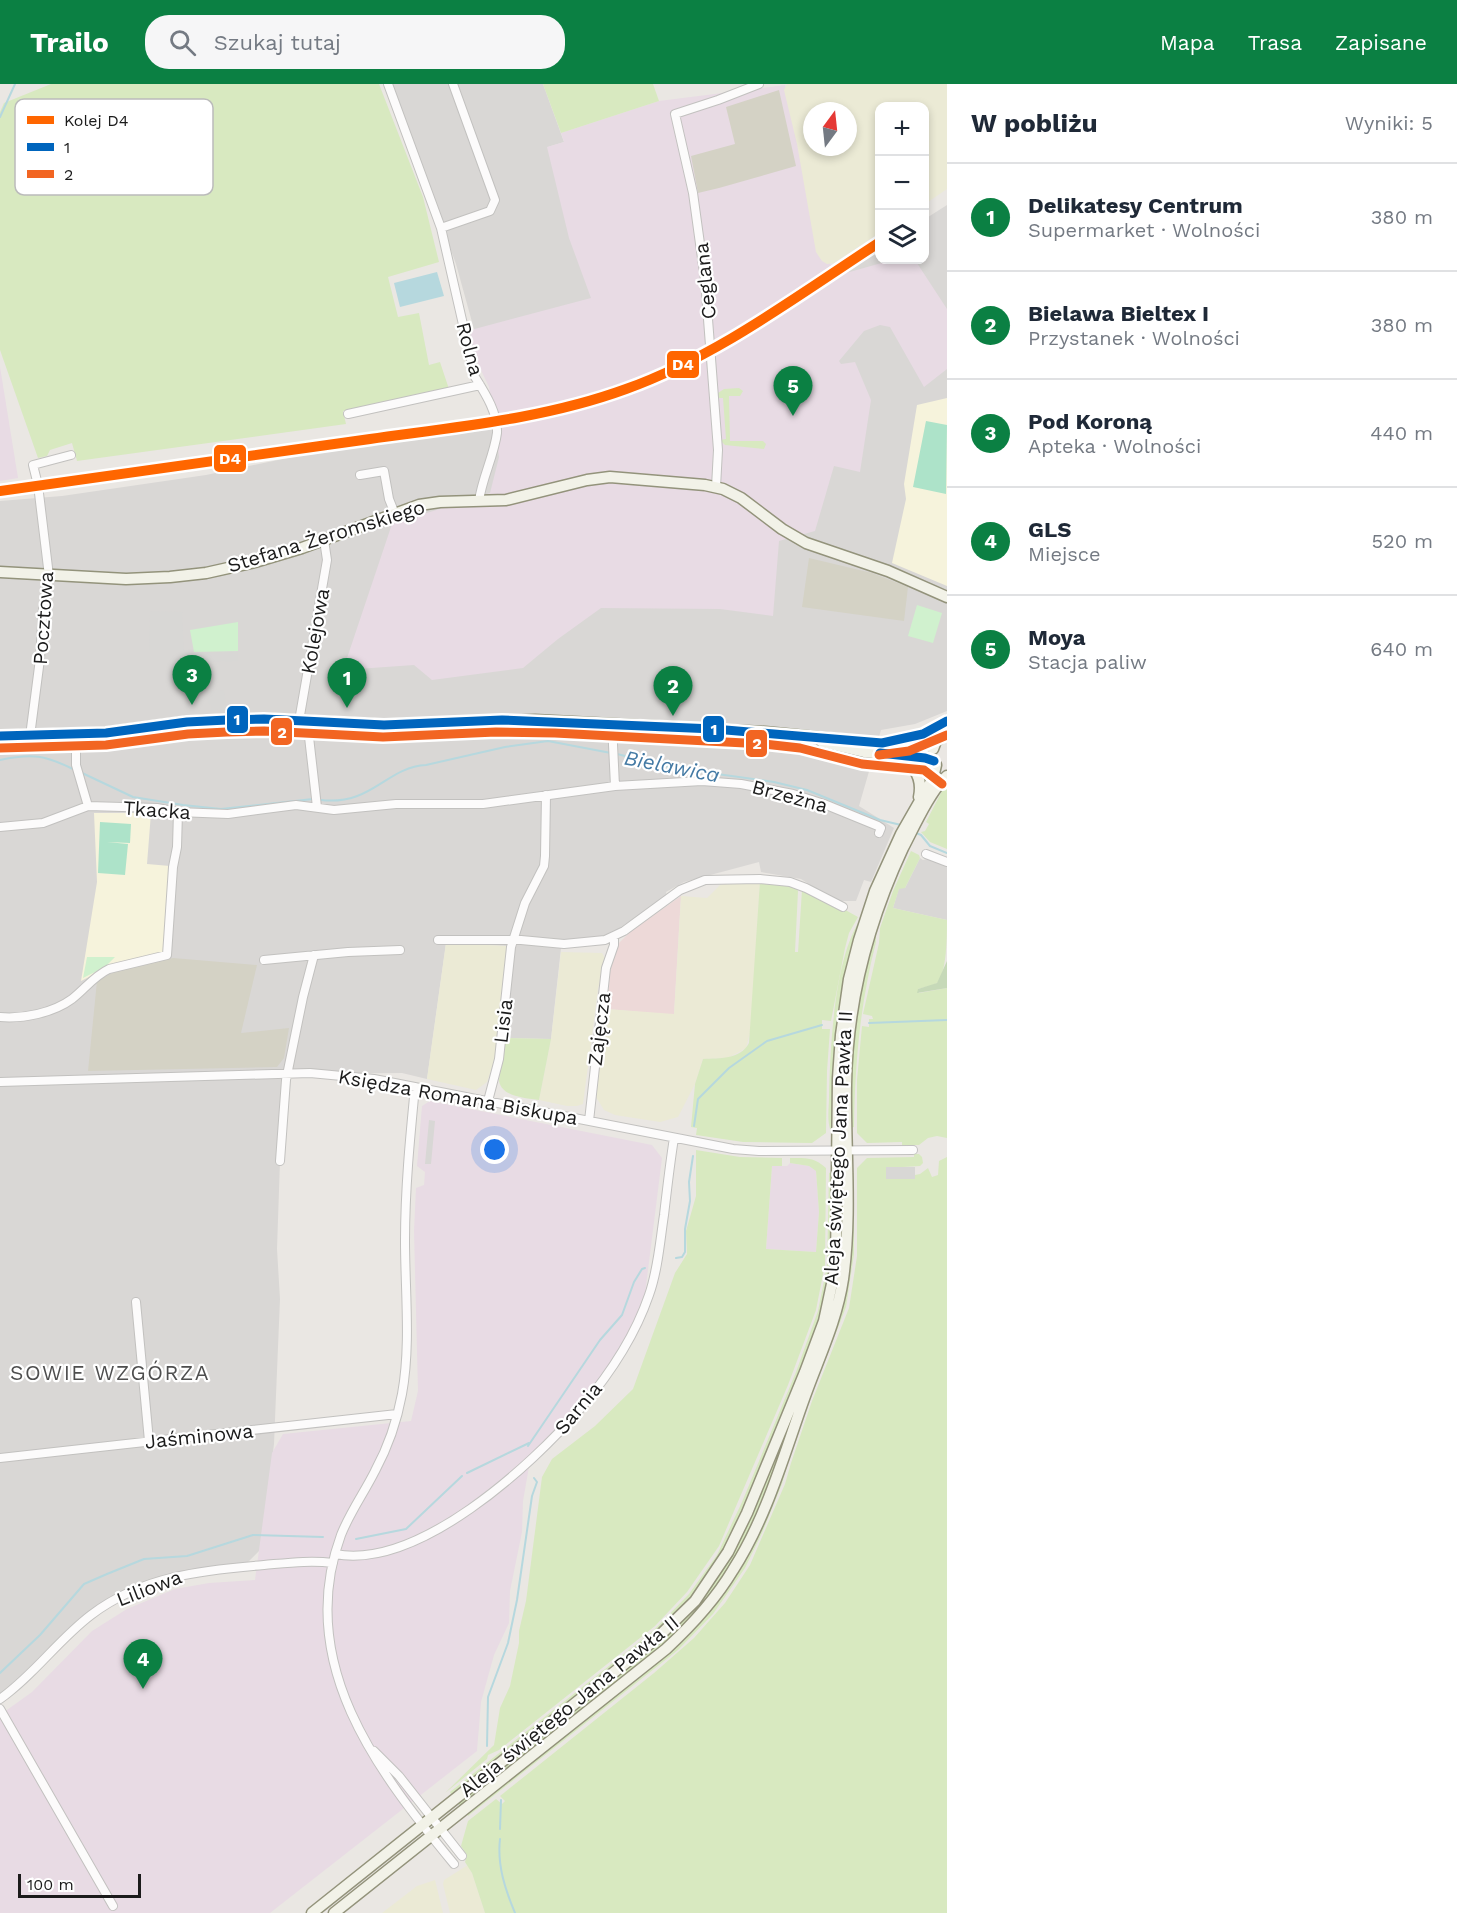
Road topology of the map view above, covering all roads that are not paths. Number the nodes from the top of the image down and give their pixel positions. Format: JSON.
{"nodes":[{"id":1,"x":388,"y":84,"type":"edge"},
{"id":2,"x":453,"y":84,"type":"edge"},
{"id":3,"x":759,"y":84,"type":"edge"},
{"id":4,"x":441,"y":228,"type":"junction"},
{"id":5,"x":480,"y":385,"type":"junction"},
{"id":6,"x":348,"y":414,"type":"dead end"},
{"id":7,"x":71,"y":455,"type":"dead end"},
{"id":8,"x":360,"y":475,"type":"dead end"},
{"id":9,"x":716,"y":487,"type":"junction"},
{"id":10,"x":479,"y":501,"type":"junction"},
{"id":11,"x":395,"y":514,"type":"junction"},
{"id":12,"x":324,"y":540,"type":"junction"},
{"id":13,"x":0,"y":572,"type":"edge"},
{"id":14,"x":49,"y":576,"type":"junction"},
{"id":15,"x":947,"y":597,"type":"edge"},
{"id":16,"x":304,"y":721,"type":"junction"},
{"id":17,"x":947,"y":721,"type":"edge"},
{"id":18,"x":612,"y":724,"type":"junction"},
{"id":19,"x":947,"y":733,"type":"edge"},
{"id":20,"x":76,"y":735,"type":"junction"},
{"id":21,"x":0,"y":736,"type":"edge"},
{"id":22,"x":30,"y":736,"type":"junction"},
{"id":23,"x":802,"y":736,"type":"junction"},
{"id":24,"x":882,"y":743,"type":"junction"},
{"id":25,"x":934,"y":745,"type":"junction"},
{"id":26,"x":894,"y":755,"type":"junction"},
{"id":27,"x":935,"y":763,"type":"junction"},
{"id":28,"x":947,"y":775,"type":"edge"},
{"id":29,"x":615,"y":786,"type":"junction"},
{"id":30,"x":546,"y":795,"type":"junction"},
{"id":31,"x":917,"y":803,"type":"junction"},
{"id":32,"x":88,"y":806,"type":"junction"},
{"id":33,"x":317,"y":807,"type":"junction"},
{"id":34,"x":177,"y":812,"type":"junction"},
{"id":35,"x":912,"y":823,"type":"junction"},
{"id":36,"x":0,"y":827,"type":"edge"},
{"id":37,"x":879,"y":833,"type":"dead end"},
{"id":38,"x":926,"y":854,"type":"dead end"},
{"id":39,"x":947,"y":862,"type":"edge"},
{"id":40,"x":843,"y":907,"type":"dead end"},
{"id":41,"x":614,"y":937,"type":"junction"},
{"id":42,"x":438,"y":940,"type":"dead end"},
{"id":43,"x":513,"y":940,"type":"junction"},
{"id":44,"x":400,"y":950,"type":"dead end"},
{"id":45,"x":314,"y":955,"type":"junction"},
{"id":46,"x":264,"y":960,"type":"dead end"},
{"id":47,"x":0,"y":1017,"type":"edge"},
{"id":48,"x":287,"y":1074,"type":"junction"},
{"id":49,"x":0,"y":1082,"type":"edge"},
{"id":50,"x":415,"y":1087,"type":"junction"},
{"id":51,"x":488,"y":1101,"type":"junction"},
{"id":52,"x":589,"y":1121,"type":"junction"},
{"id":53,"x":674,"y":1138,"type":"junction"},
{"id":54,"x":841,"y":1150,"type":"junction"},
{"id":55,"x":913,"y":1150,"type":"dead end"},
{"id":56,"x":280,"y":1161,"type":"dead end"},
{"id":57,"x":136,"y":1302,"type":"dead end"},
{"id":58,"x":398,"y":1414,"type":"junction"},
{"id":59,"x":149,"y":1441,"type":"junction"},
{"id":60,"x":0,"y":1458,"type":"edge"},
{"id":61,"x":334,"y":1559,"type":"junction"},
{"id":62,"x":0,"y":1698,"type":"edge"},
{"id":63,"x":0,"y":1709,"type":"edge"},
{"id":64,"x":428,"y":1821,"type":"junction"},
{"id":65,"x":441,"y":1828,"type":"junction"},
{"id":66,"x":431,"y":1836,"type":"junction"},
{"id":67,"x":462,"y":1856,"type":"dead end"},
{"id":68,"x":454,"y":1864,"type":"dead end"},
{"id":69,"x":113,"y":1906,"type":"dead end"},
{"id":70,"x":312,"y":1913,"type":"edge"},
{"id":71,"x":334,"y":1913,"type":"edge"}],
"edges":[{"from":1,"to":4,"type":"street","name":"Rolna"},
{"from":2,"to":4,"type":"street"},
{"from":3,"to":9,"type":"street","name":"Ceglana"},
{"from":4,"to":5,"type":"street","name":"Rolna"},
{"from":5,"to":6,"type":"street"},
{"from":5,"to":10,"type":"street","name":"Rolna"},
{"from":7,"to":14,"type":"street","name":"Pocztowa"},
{"from":8,"to":11,"type":"street"},
{"from":9,"to":10,"type":"main road","name":"Stefana Żeromskiego"},
{"from":9,"to":15,"type":"main road","name":"Stefana Żeromskiego"},
{"from":10,"to":11,"type":"main road","name":"Stefana Żeromskiego"},
{"from":11,"to":12,"type":"main road","name":"Stefana Żeromskiego"},
{"from":12,"to":14,"type":"main road","name":"Stefana Żeromskiego"},
{"from":12,"to":16,"type":"street","name":"Kolejowa"},
{"from":13,"to":14,"type":"main road","name":"Stefana Żeromskiego"},
{"from":14,"to":22,"type":"street","name":"Pocztowa"},
{"from":16,"to":18,"type":"main road"},
{"from":16,"to":20,"type":"main road"},
{"from":16,"to":33,"type":"street","name":"Kolejowa"},
{"from":17,"to":24,"type":"main road"},
{"from":18,"to":23,"type":"main road"},
{"from":18,"to":29,"type":"street"},
{"from":19,"to":25,"type":"main road"},
{"from":20,"to":22,"type":"main road"},
{"from":20,"to":32,"type":"street"},
{"from":21,"to":22,"type":"main road"},
{"from":23,"to":24,"type":"main road"},
{"from":23,"to":26,"type":"main road"},
{"from":24,"to":25,"type":"main road"},
{"from":25,"to":27,"type":"main road"},
{"from":26,"to":27,"type":"main road"},
{"from":26,"to":31,"type":"main road"},
{"from":27,"to":28,"type":"main road"},
{"from":27,"to":31,"type":"main road","name":"Aleja świętego Jana Pawła II"},
{"from":28,"to":35,"type":"main road","name":"Aleja świętego Jana Pawła II"},
{"from":29,"to":30,"type":"street","name":"Brzeżna"},
{"from":29,"to":37,"type":"street","name":"Brzeżna"},
{"from":30,"to":33,"type":"street","name":"Brzeżna"},
{"from":30,"to":43,"type":"street"},
{"from":31,"to":35,"type":"main road","name":"Aleja świętego Jana Pawła II"},
{"from":32,"to":34,"type":"street","name":"Tkacka"},
{"from":32,"to":36,"type":"street","name":"Tkacka"},
{"from":33,"to":34,"type":"street","name":"Tkacka"},
{"from":34,"to":47,"type":"street"},
{"from":35,"to":54,"type":"main road","name":"Aleja świętego Jana Pawła II"},
{"from":38,"to":39,"type":"street"},
{"from":40,"to":41,"type":"street"},
{"from":41,"to":43,"type":"street"},
{"from":41,"to":52,"type":"street","name":"Zajęcza"},
{"from":42,"to":43,"type":"street"},
{"from":43,"to":51,"type":"street","name":"Lisia"},
{"from":44,"to":45,"type":"street"},
{"from":45,"to":46,"type":"street"},
{"from":45,"to":48,"type":"street"},
{"from":48,"to":49,"type":"street","name":"Księdza Romana Biskupa"},
{"from":48,"to":50,"type":"street","name":"Księdza Romana Biskupa"},
{"from":48,"to":56,"type":"street"},
{"from":50,"to":51,"type":"street","name":"Księdza Romana Biskupa"},
{"from":50,"to":58,"type":"street"},
{"from":51,"to":52,"type":"street","name":"Księdza Romana Biskupa"},
{"from":52,"to":53,"type":"street","name":"Księdza Romana Biskupa"},
{"from":53,"to":54,"type":"street","name":"Księdza Romana Biskupa"},
{"from":53,"to":61,"type":"street","name":"Sarnia"},
{"from":54,"to":55,"type":"street","name":"Księdza Romana Biskupa"},
{"from":54,"to":64,"type":"main road","name":"Aleja świętego Jana Pawła II"},
{"from":54,"to":65,"type":"main road","name":"Aleja świętego Jana Pawła II"},
{"from":57,"to":59,"type":"street"},
{"from":58,"to":59,"type":"street","name":"Jaśminowa"},
{"from":58,"to":61,"type":"street"},
{"from":59,"to":60,"type":"street","name":"Jaśminowa"},
{"from":61,"to":62,"type":"street","name":"Liliowa"},
{"from":61,"to":64,"type":"street"},
{"from":63,"to":69,"type":"street"},
{"from":64,"to":65,"type":"street"},
{"from":64,"to":66,"type":"street"},
{"from":64,"to":70,"type":"main road","name":"Aleja świętego Jana Pawła II"},
{"from":65,"to":66,"type":"main road","name":"Aleja świętego Jana Pawła II"},
{"from":65,"to":67,"type":"street"},
{"from":66,"to":68,"type":"street"},
{"from":66,"to":71,"type":"main road","name":"Aleja świętego Jana Pawła II"}]}
